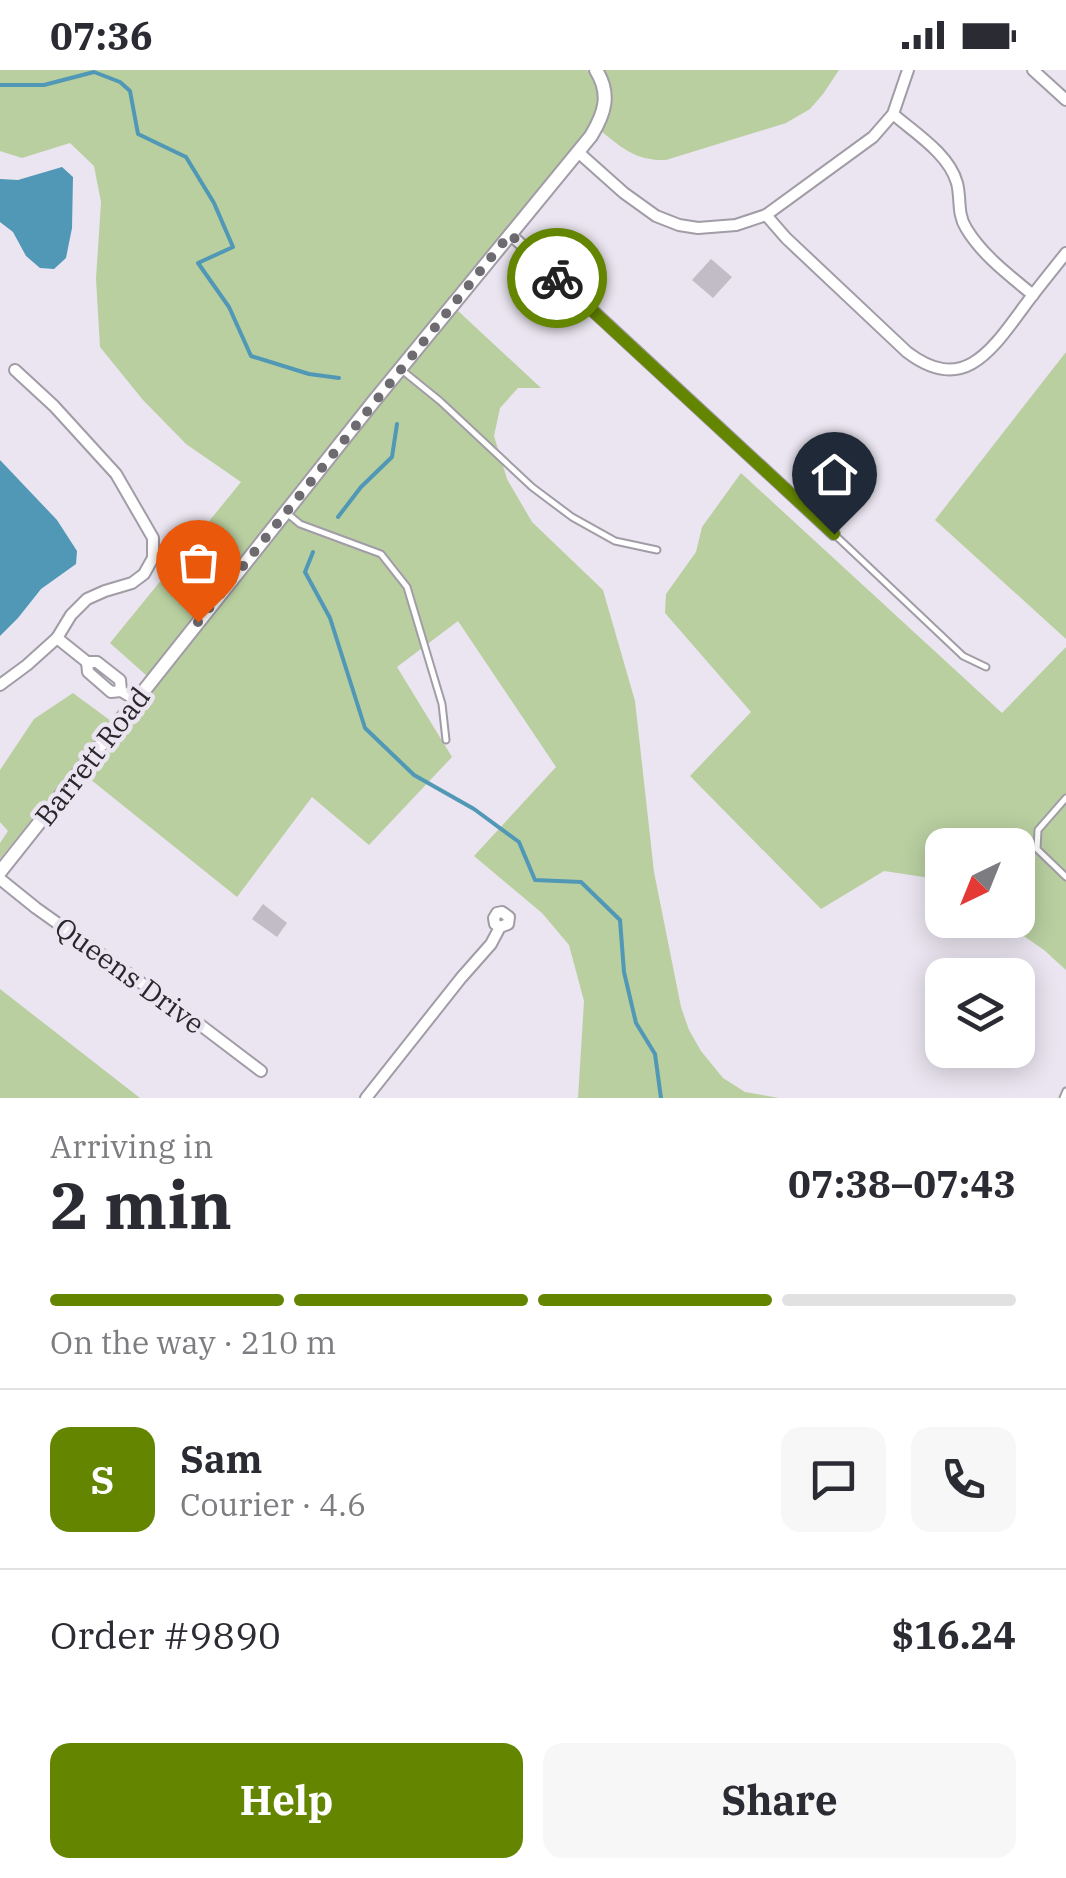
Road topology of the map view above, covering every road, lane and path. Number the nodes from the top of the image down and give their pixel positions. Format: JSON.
{"nodes":[{"id":1,"x":596,"y":70,"type":"edge"},
{"id":2,"x":908,"y":70,"type":"edge"},
{"id":3,"x":1034,"y":70,"type":"edge"},
{"id":4,"x":1066,"y":100,"type":"edge"},
{"id":5,"x":893,"y":114,"type":"junction"},
{"id":6,"x":578,"y":152,"type":"junction"},
{"id":7,"x":766,"y":215,"type":"junction"},
{"id":8,"x":510,"y":234,"type":"junction"},
{"id":9,"x":1066,"y":254,"type":"edge"},
{"id":10,"x":1032,"y":295,"type":"junction"},
{"id":11,"x":400,"y":369,"type":"junction"},
{"id":12,"x":15,"y":370,"type":"dead end"},
{"id":13,"x":286,"y":512,"type":"junction"},
{"id":14,"x":834,"y":534,"type":"joint"},
{"id":15,"x":656,"y":550,"type":"dead end"},
{"id":16,"x":57,"y":638,"type":"junction"},
{"id":17,"x":986,"y":667,"type":"dead end"},
{"id":18,"x":0,"y":684,"type":"edge"},
{"id":19,"x":136,"y":700,"type":"junction"},
{"id":20,"x":446,"y":740,"type":"dead end"},
{"id":21,"x":1066,"y":798,"type":"edge"},
{"id":22,"x":1057,"y":808,"type":"junction"},
{"id":23,"x":1066,"y":816,"type":"edge"},
{"id":24,"x":0,"y":875,"type":"edge"},
{"id":25,"x":1066,"y":877,"type":"edge"},
{"id":26,"x":500,"y":927,"type":"dead end"},
{"id":27,"x":261,"y":1071,"type":"dead end"},
{"id":28,"x":1066,"y":1091,"type":"edge"},
{"id":29,"x":366,"y":1098,"type":"edge"},
{"id":30,"x":1063,"y":1098,"type":"edge"}],
"edges":[{"from":1,"to":6,"type":"street","name":"Barrett Road"},
{"from":2,"to":5,"type":"street"},
{"from":3,"to":4,"type":"street"},
{"from":5,"to":7,"type":"street"},
{"from":5,"to":10,"type":"street"},
{"from":6,"to":7,"type":"street"},
{"from":6,"to":8,"type":"street","name":"Barrett Road"},
{"from":7,"to":10,"type":"street"},
{"from":8,"to":11,"type":"street","name":"Barrett Road"},
{"from":8,"to":14,"type":"street"},
{"from":9,"to":10,"type":"street"},
{"from":11,"to":13,"type":"street","name":"Barrett Road"},
{"from":11,"to":15,"type":"lane"},
{"from":12,"to":16,"type":"street"},
{"from":13,"to":19,"type":"street","name":"Barrett Road"},
{"from":13,"to":20,"type":"lane"},
{"from":14,"to":17,"type":"lane"},
{"from":16,"to":18,"type":"street"},
{"from":16,"to":19,"type":"street"},
{"from":19,"to":24,"type":"street","name":"Barrett Road"},
{"from":21,"to":22,"type":"lane"},
{"from":22,"to":23,"type":"lane"},
{"from":22,"to":25,"type":"lane"},
{"from":24,"to":27,"type":"street","name":"Queens Drive"},
{"from":26,"to":29,"type":"street"},
{"from":28,"to":30,"type":"lane"}]}
